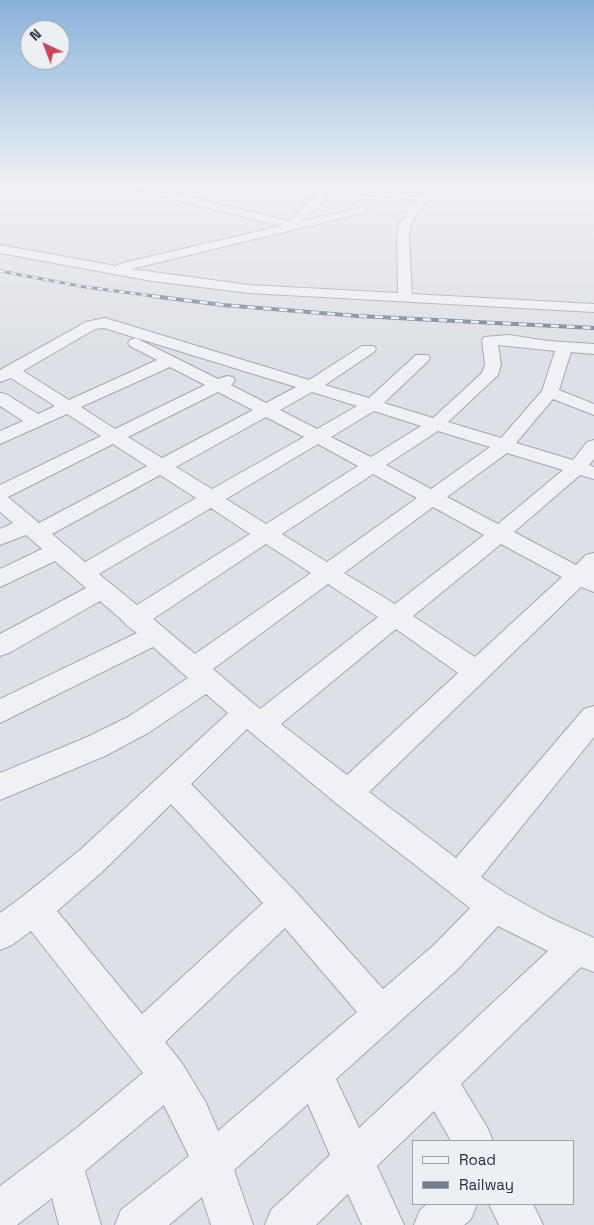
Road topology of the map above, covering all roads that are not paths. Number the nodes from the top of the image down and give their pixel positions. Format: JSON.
{"nodes":[{"id":1,"x":230,"y":241,"type":"edge"},
{"id":2,"x":404,"y":241,"type":"edge"},
{"id":3,"x":0,"y":249,"type":"edge"},
{"id":4,"x":114,"y":269,"type":"junction"},
{"id":5,"x":405,"y":298,"type":"junction"},
{"id":6,"x":594,"y":308,"type":"edge"},
{"id":7,"x":124,"y":328,"type":"junction"},
{"id":8,"x":564,"y":348,"type":"junction"},
{"id":9,"x":368,"y":349,"type":"dead end"},
{"id":10,"x":594,"y":349,"type":"edge"},
{"id":11,"x":422,"y":358,"type":"dead end"},
{"id":12,"x":169,"y":361,"type":"junction"},
{"id":13,"x":254,"y":368,"type":"junction"},
{"id":14,"x":6,"y":374,"type":"edge"},
{"id":15,"x":217,"y":386,"type":"junction"},
{"id":16,"x":311,"y":386,"type":"junction"},
{"id":17,"x":550,"y":392,"type":"junction"},
{"id":18,"x":0,"y":398,"type":"edge"},
{"id":19,"x":372,"y":405,"type":"junction"},
{"id":20,"x":67,"y":406,"type":"junction"},
{"id":21,"x":266,"y":410,"type":"junction"},
{"id":22,"x":594,"y":410,"type":"edge"},
{"id":23,"x":36,"y":421,"type":"junction"},
{"id":24,"x":435,"y":425,"type":"junction"},
{"id":25,"x":114,"y":437,"type":"junction"},
{"id":26,"x":318,"y":437,"type":"junction"},
{"id":27,"x":0,"y":438,"type":"edge"},
{"id":28,"x":504,"y":446,"type":"junction"},
{"id":29,"x":594,"y":446,"type":"edge"},
{"id":30,"x":372,"y":465,"type":"junction"},
{"id":31,"x":160,"y":466,"type":"junction"},
{"id":32,"x":586,"y":470,"type":"edge"},
{"id":33,"x":0,"y":493,"type":"edge"},
{"id":34,"x":432,"y":497,"type":"junction"},
{"id":35,"x":211,"y":499,"type":"junction"},
{"id":36,"x":0,"y":501,"type":"edge"},
{"id":37,"x":32,"y":529,"type":"junction"},
{"id":38,"x":266,"y":534,"type":"junction"},
{"id":39,"x":499,"y":534,"type":"junction"},
{"id":40,"x":0,"y":538,"type":"edge"},
{"id":41,"x":57,"y":551,"type":"junction"},
{"id":42,"x":327,"y":573,"type":"junction"},
{"id":43,"x":589,"y":574,"type":"edge"},
{"id":44,"x":0,"y":578,"type":"edge"},
{"id":45,"x":92,"y":581,"type":"junction"},
{"id":46,"x":396,"y":617,"type":"junction"},
{"id":47,"x":144,"y":627,"type":"junction"},
{"id":48,"x":0,"y":646,"type":"edge"},
{"id":49,"x":477,"y":672,"type":"junction"},
{"id":50,"x":200,"y":675,"type":"junction"},
{"id":51,"x":0,"y":712,"type":"edge"},
{"id":52,"x":594,"y":717,"type":"edge"},
{"id":53,"x":253,"y":718,"type":"junction"},
{"id":54,"x":172,"y":785,"type":"junction"},
{"id":55,"x":0,"y":788,"type":"edge"},
{"id":56,"x":347,"y":794,"type":"junction"},
{"id":57,"x":458,"y":880,"type":"junction"},
{"id":58,"x":286,"y":904,"type":"junction"},
{"id":59,"x":495,"y":906,"type":"junction"},
{"id":60,"x":34,"y":910,"type":"junction"},
{"id":61,"x":0,"y":933,"type":"edge"},
{"id":62,"x":585,"y":951,"type":"edge"},
{"id":63,"x":382,"y":1014,"type":"junction"},
{"id":64,"x":141,"y":1039,"type":"junction"},
{"id":65,"x":314,"y":1074,"type":"junction"},
{"id":66,"x":169,"y":1076,"type":"junction"},
{"id":67,"x":437,"y":1080,"type":"junction"},
{"id":68,"x":472,"y":1140,"type":"edge"},
{"id":69,"x":353,"y":1161,"type":"junction"},
{"id":70,"x":212,"y":1163,"type":"junction"},
{"id":71,"x":63,"y":1164,"type":"junction"},
{"id":72,"x":455,"y":1205,"type":"edge"},
{"id":73,"x":511,"y":1205,"type":"edge"},
{"id":74,"x":0,"y":1212,"type":"edge"},
{"id":75,"x":80,"y":1225,"type":"edge"},
{"id":76,"x":136,"y":1225,"type":"edge"},
{"id":77,"x":232,"y":1225,"type":"edge"},
{"id":78,"x":286,"y":1225,"type":"edge"},
{"id":79,"x":383,"y":1225,"type":"edge"},
{"id":80,"x":435,"y":1225,"type":"edge"},
{"id":81,"x":522,"y":1225,"type":"edge"}],
"edges":[{"from":1,"to":4,"type":"street"},
{"from":2,"to":5,"type":"street"},
{"from":3,"to":4,"type":"street"},
{"from":4,"to":5,"type":"street"},
{"from":5,"to":6,"type":"street"},
{"from":7,"to":12,"type":"street"},
{"from":7,"to":13,"type":"street"},
{"from":7,"to":14,"type":"street"},
{"from":8,"to":10,"type":"street"},
{"from":8,"to":17,"type":"street"},
{"from":8,"to":24,"type":"street"},
{"from":9,"to":16,"type":"street"},
{"from":11,"to":19,"type":"street"},
{"from":12,"to":15,"type":"street"},
{"from":12,"to":20,"type":"street"},
{"from":13,"to":15,"type":"street"},
{"from":13,"to":16,"type":"street"},
{"from":14,"to":20,"type":"street"},
{"from":15,"to":21,"type":"street"},
{"from":15,"to":25,"type":"street"},
{"from":16,"to":19,"type":"street"},
{"from":16,"to":21,"type":"street"},
{"from":17,"to":22,"type":"street"},
{"from":17,"to":28,"type":"street"},
{"from":18,"to":23,"type":"street"},
{"from":19,"to":24,"type":"street"},
{"from":19,"to":26,"type":"street"},
{"from":20,"to":23,"type":"street"},
{"from":20,"to":25,"type":"street"},
{"from":21,"to":26,"type":"street"},
{"from":21,"to":31,"type":"street"},
{"from":23,"to":27,"type":"street"},
{"from":24,"to":28,"type":"street"},
{"from":24,"to":30,"type":"street"},
{"from":25,"to":31,"type":"street"},
{"from":25,"to":33,"type":"street"},
{"from":26,"to":30,"type":"street"},
{"from":26,"to":35,"type":"street"},
{"from":28,"to":32,"type":"street"},
{"from":28,"to":34,"type":"street"},
{"from":29,"to":32,"type":"street"},
{"from":30,"to":34,"type":"street"},
{"from":30,"to":38,"type":"street"},
{"from":31,"to":35,"type":"street"},
{"from":31,"to":37,"type":"street"},
{"from":32,"to":39,"type":"street"},
{"from":34,"to":39,"type":"street"},
{"from":34,"to":42,"type":"street"},
{"from":35,"to":38,"type":"street"},
{"from":35,"to":45,"type":"street"},
{"from":36,"to":37,"type":"street"},
{"from":37,"to":40,"type":"street"},
{"from":37,"to":41,"type":"street"},
{"from":38,"to":42,"type":"street"},
{"from":38,"to":47,"type":"street"},
{"from":39,"to":43,"type":"street"},
{"from":39,"to":46,"type":"street"},
{"from":41,"to":44,"type":"street"},
{"from":41,"to":45,"type":"street"},
{"from":42,"to":46,"type":"street"},
{"from":42,"to":50,"type":"street"},
{"from":43,"to":49,"type":"street"},
{"from":45,"to":47,"type":"street"},
{"from":45,"to":48,"type":"street"},
{"from":46,"to":49,"type":"street"},
{"from":46,"to":53,"type":"street"},
{"from":47,"to":50,"type":"street"},
{"from":47,"to":51,"type":"street"},
{"from":49,"to":56,"type":"street"},
{"from":50,"to":53,"type":"street"},
{"from":50,"to":55,"type":"street"},
{"from":52,"to":57,"type":"street"},
{"from":53,"to":54,"type":"street"},
{"from":53,"to":56,"type":"street"},
{"from":54,"to":58,"type":"street"},
{"from":54,"to":60,"type":"street"},
{"from":56,"to":57,"type":"street"},
{"from":57,"to":59,"type":"street"},
{"from":58,"to":63,"type":"street"},
{"from":58,"to":64,"type":"street"},
{"from":59,"to":62,"type":"street"},
{"from":59,"to":63,"type":"street"},
{"from":60,"to":61,"type":"street"},
{"from":60,"to":64,"type":"street"},
{"from":62,"to":67,"type":"street"},
{"from":63,"to":65,"type":"street"},
{"from":64,"to":66,"type":"street"},
{"from":65,"to":69,"type":"street"},
{"from":65,"to":70,"type":"street"},
{"from":66,"to":70,"type":"street"},
{"from":66,"to":71,"type":"street"},
{"from":67,"to":68,"type":"street"},
{"from":67,"to":69,"type":"street"},
{"from":69,"to":78,"type":"street"},
{"from":69,"to":79,"type":"street"},
{"from":70,"to":76,"type":"street"},
{"from":70,"to":77,"type":"street"},
{"from":71,"to":74,"type":"street"},
{"from":71,"to":75,"type":"street"},
{"from":72,"to":80,"type":"street"},
{"from":73,"to":81,"type":"street"}]}
